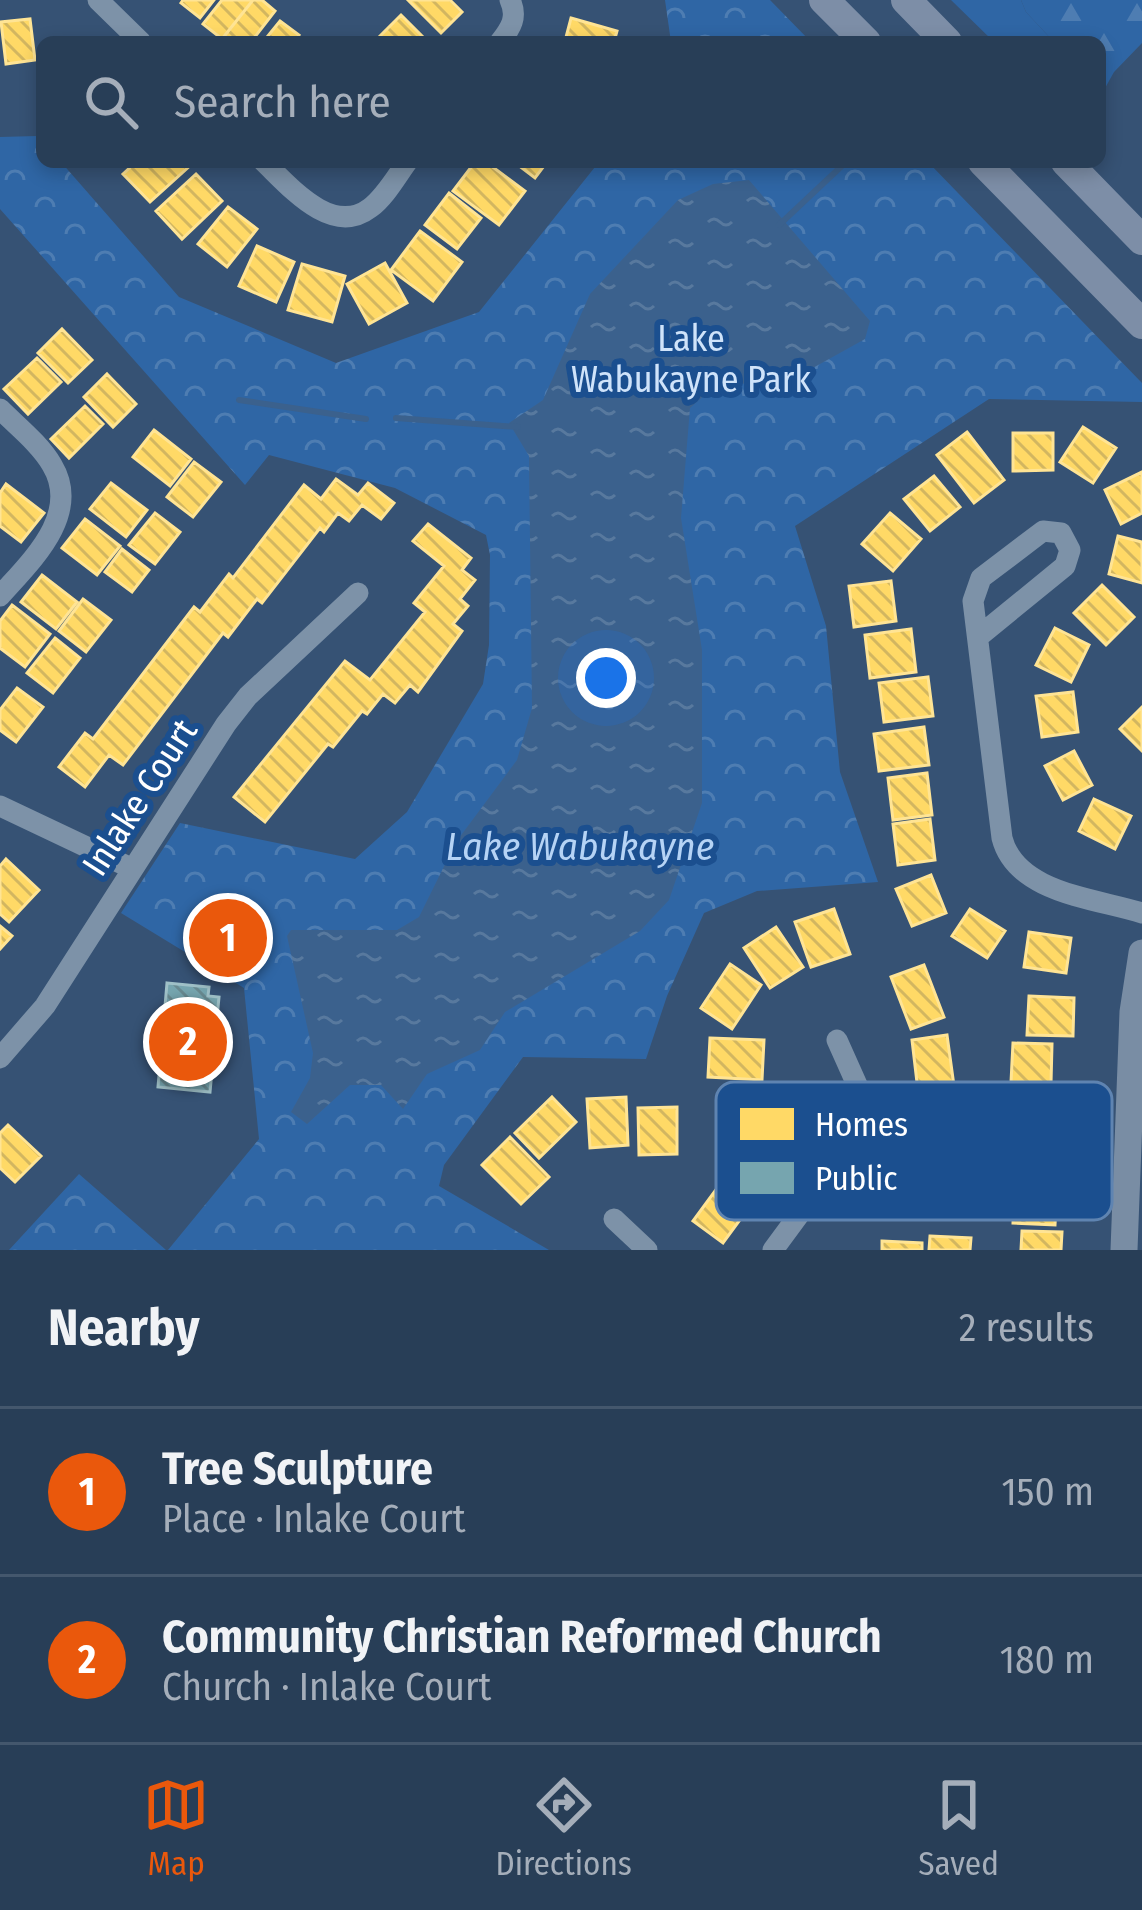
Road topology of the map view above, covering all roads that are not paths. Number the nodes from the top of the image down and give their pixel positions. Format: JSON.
{"nodes":[{"id":1,"x":98,"y":0,"type":"edge"},
{"id":2,"x":510,"y":0,"type":"edge"},
{"id":3,"x":824,"y":0,"type":"edge"},
{"id":4,"x":906,"y":0,"type":"edge"},
{"id":5,"x":135,"y":36,"type":"edge"},
{"id":6,"x":504,"y":36,"type":"edge"},
{"id":7,"x":860,"y":36,"type":"edge"},
{"id":8,"x":941,"y":36,"type":"edge"},
{"id":9,"x":270,"y":168,"type":"edge"},
{"id":10,"x":402,"y":168,"type":"edge"},
{"id":11,"x":989,"y":168,"type":"edge"},
{"id":12,"x":1072,"y":168,"type":"edge"},
{"id":13,"x":1142,"y":240,"type":"edge"},
{"id":14,"x":1142,"y":324,"type":"edge"},
{"id":15,"x":0,"y":409,"type":"edge"},
{"id":16,"x":358,"y":593,"type":"dead end"},
{"id":17,"x":0,"y":596,"type":"edge"},
{"id":18,"x":978,"y":637,"type":"junction"},
{"id":19,"x":0,"y":806,"type":"edge"},
{"id":20,"x":131,"y":868,"type":"junction"},
{"id":21,"x":1142,"y":913,"type":"edge"},
{"id":22,"x":1142,"y":953,"type":"edge"},
{"id":23,"x":837,"y":1040,"type":"dead end"},
{"id":24,"x":0,"y":1058,"type":"edge"},
{"id":25,"x":1137,"y":1066,"type":"edge"},
{"id":26,"x":856,"y":1082,"type":"edge"},
{"id":27,"x":614,"y":1219,"type":"dead end"},
{"id":28,"x":795,"y":1220,"type":"edge"},
{"id":29,"x":647,"y":1250,"type":"edge"},
{"id":30,"x":773,"y":1250,"type":"edge"},
{"id":31,"x":1124,"y":1250,"type":"edge"}],
"edges":[{"from":1,"to":5,"type":"street"},
{"from":2,"to":6,"type":"street"},
{"from":3,"to":7,"type":"main road"},
{"from":4,"to":8,"type":"main road"},
{"from":9,"to":10,"type":"street"},
{"from":11,"to":14,"type":"main road"},
{"from":12,"to":13,"type":"main road"},
{"from":15,"to":17,"type":"street"},
{"from":16,"to":20,"type":"street","name":"Inlake Court"},
{"from":18,"to":18,"type":"street"},
{"from":18,"to":21,"type":"street"},
{"from":19,"to":20,"type":"street"},
{"from":20,"to":24,"type":"street","name":"Inlake Court"},
{"from":22,"to":25,"type":"street"},
{"from":23,"to":26,"type":"street"},
{"from":25,"to":31,"type":"street"},
{"from":27,"to":29,"type":"street"},
{"from":28,"to":30,"type":"street"}]}
